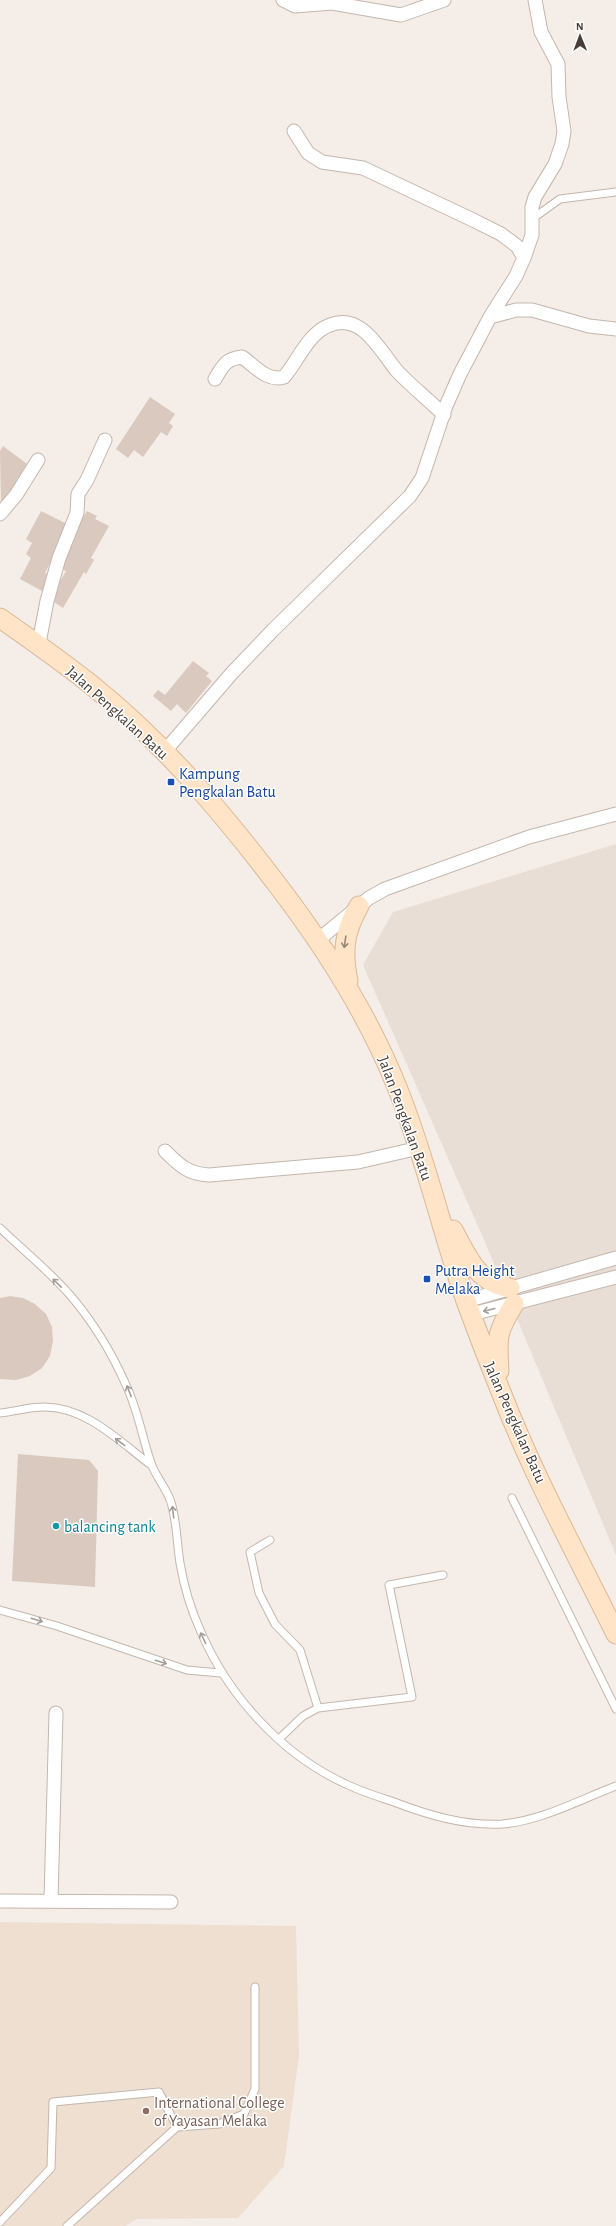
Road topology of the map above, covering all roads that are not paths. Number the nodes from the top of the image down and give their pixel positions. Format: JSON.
{"nodes":[{"id":1,"x":283,"y":0,"type":"edge"},
{"id":2,"x":444,"y":0,"type":"edge"},
{"id":3,"x":535,"y":0,"type":"edge"},
{"id":4,"x":294,"y":132,"type":"dead end"},
{"id":5,"x":616,"y":192,"type":"edge"},
{"id":6,"x":532,"y":219,"type":"junction"},
{"id":7,"x":524,"y":258,"type":"junction"},
{"id":8,"x":490,"y":317,"type":"junction"},
{"id":9,"x":616,"y":329,"type":"edge"},
{"id":10,"x":216,"y":379,"type":"dead end"},
{"id":11,"x":444,"y":415,"type":"junction"},
{"id":12,"x":105,"y":440,"type":"dead end"},
{"id":13,"x":38,"y":460,"type":"dead end"},
{"id":14,"x":0,"y":514,"type":"edge"},
{"id":15,"x":0,"y":618,"type":"edge"},
{"id":16,"x":39,"y":643,"type":"junction"},
{"id":17,"x":164,"y":752,"type":"junction"},
{"id":18,"x":616,"y":814,"type":"edge"},
{"id":19,"x":359,"y":906,"type":"junction"},
{"id":20,"x":318,"y":940,"type":"junction"},
{"id":21,"x":354,"y":999,"type":"junction"},
{"id":22,"x":419,"y":1148,"type":"junction"},
{"id":23,"x":166,"y":1151,"type":"dead end"},
{"id":24,"x":436,"y":1201,"type":"junction"},
{"id":25,"x":0,"y":1228,"type":"edge"},
{"id":26,"x":616,"y":1258,"type":"edge"},
{"id":27,"x":588,"y":1266,"type":"junction"},
{"id":28,"x":616,"y":1277,"type":"edge"},
{"id":29,"x":544,"y":1278,"type":"junction"},
{"id":30,"x":593,"y":1283,"type":"junction"},
{"id":31,"x":550,"y":1295,"type":"junction"},
{"id":32,"x":512,"y":1296,"type":"junction"},
{"id":33,"x":469,"y":1308,"type":"junction"},
{"id":34,"x":501,"y":1392,"type":"junction"},
{"id":35,"x":0,"y":1413,"type":"edge"},
{"id":36,"x":151,"y":1465,"type":"junction"},
{"id":37,"x":512,"y":1498,"type":"dead end"},
{"id":38,"x":270,"y":1540,"type":"dead end"},
{"id":39,"x":443,"y":1575,"type":"dead end"},
{"id":40,"x":0,"y":1610,"type":"edge"},
{"id":41,"x":616,"y":1634,"type":"edge"},
{"id":42,"x":220,"y":1673,"type":"junction"},
{"id":43,"x":318,"y":1708,"type":"junction"},
{"id":44,"x":616,"y":1709,"type":"edge"},
{"id":45,"x":56,"y":1712,"type":"dead end"},
{"id":46,"x":279,"y":1739,"type":"junction"},
{"id":47,"x":616,"y":1786,"type":"edge"},
{"id":48,"x":51,"y":1900,"type":"junction"},
{"id":49,"x":0,"y":1901,"type":"edge"},
{"id":50,"x":171,"y":1902,"type":"dead end"},
{"id":51,"x":255,"y":1987,"type":"dead end"},
{"id":52,"x":177,"y":2127,"type":"junction"},
{"id":53,"x":0,"y":2222,"type":"edge"},
{"id":54,"x":67,"y":2226,"type":"edge"}],
"edges":[{"from":1,"to":2,"type":"street"},
{"from":3,"to":6,"type":"street"},
{"from":4,"to":7,"type":"street"},
{"from":5,"to":6,"type":"lane"},
{"from":6,"to":7,"type":"street"},
{"from":7,"to":8,"type":"street"},
{"from":8,"to":9,"type":"street"},
{"from":8,"to":11,"type":"street"},
{"from":10,"to":11,"type":"street"},
{"from":11,"to":17,"type":"street"},
{"from":12,"to":16,"type":"street"},
{"from":13,"to":14,"type":"street"},
{"from":15,"to":16,"type":"main road","name":"Jalan Pengkalan Batu"},
{"from":16,"to":17,"type":"main road","name":"Jalan Pengkalan Batu"},
{"from":17,"to":20,"type":"main road","name":"Jalan Pengkalan Batu"},
{"from":18,"to":19,"type":"street"},
{"from":19,"to":20,"type":"street"},
{"from":19,"to":21,"type":"main road","one_way":true},
{"from":20,"to":21,"type":"main road","name":"Jalan Pengkalan Batu"},
{"from":21,"to":22,"type":"main road","name":"Jalan Pengkalan Batu"},
{"from":22,"to":23,"type":"street"},
{"from":22,"to":24,"type":"main road","name":"Jalan Pengkalan Batu"},
{"from":24,"to":32,"type":"main road"},
{"from":24,"to":33,"type":"main road","name":"Jalan Pengkalan Batu"},
{"from":36,"to":25,"type":"lane","one_way":true},
{"from":26,"to":27,"type":"street"},
{"from":27,"to":29,"type":"street"},
{"from":27,"to":30,"type":"street"},
{"from":28,"to":30,"type":"street"},
{"from":29,"to":31,"type":"street"},
{"from":29,"to":32,"type":"street"},
{"from":30,"to":31,"type":"street"},
{"from":31,"to":32,"type":"street"},
{"from":32,"to":33,"type":"street"},
{"from":32,"to":34,"type":"main road"},
{"from":33,"to":34,"type":"main road","name":"Jalan Pengkalan Batu"},
{"from":34,"to":41,"type":"main road","name":"Jalan Pengkalan Batu"},
{"from":36,"to":35,"type":"lane","one_way":true},
{"from":42,"to":36,"type":"lane","one_way":true},
{"from":37,"to":44,"type":"lane"},
{"from":38,"to":43,"type":"lane"},
{"from":39,"to":43,"type":"lane"},
{"from":40,"to":42,"type":"lane","one_way":true},
{"from":42,"to":46,"type":"lane"},
{"from":43,"to":46,"type":"lane"},
{"from":45,"to":48,"type":"street"},
{"from":46,"to":47,"type":"lane"},
{"from":48,"to":49,"type":"street"},
{"from":48,"to":50,"type":"street"},
{"from":51,"to":52,"type":"lane"},
{"from":52,"to":53,"type":"lane"},
{"from":52,"to":54,"type":"lane"}]}
